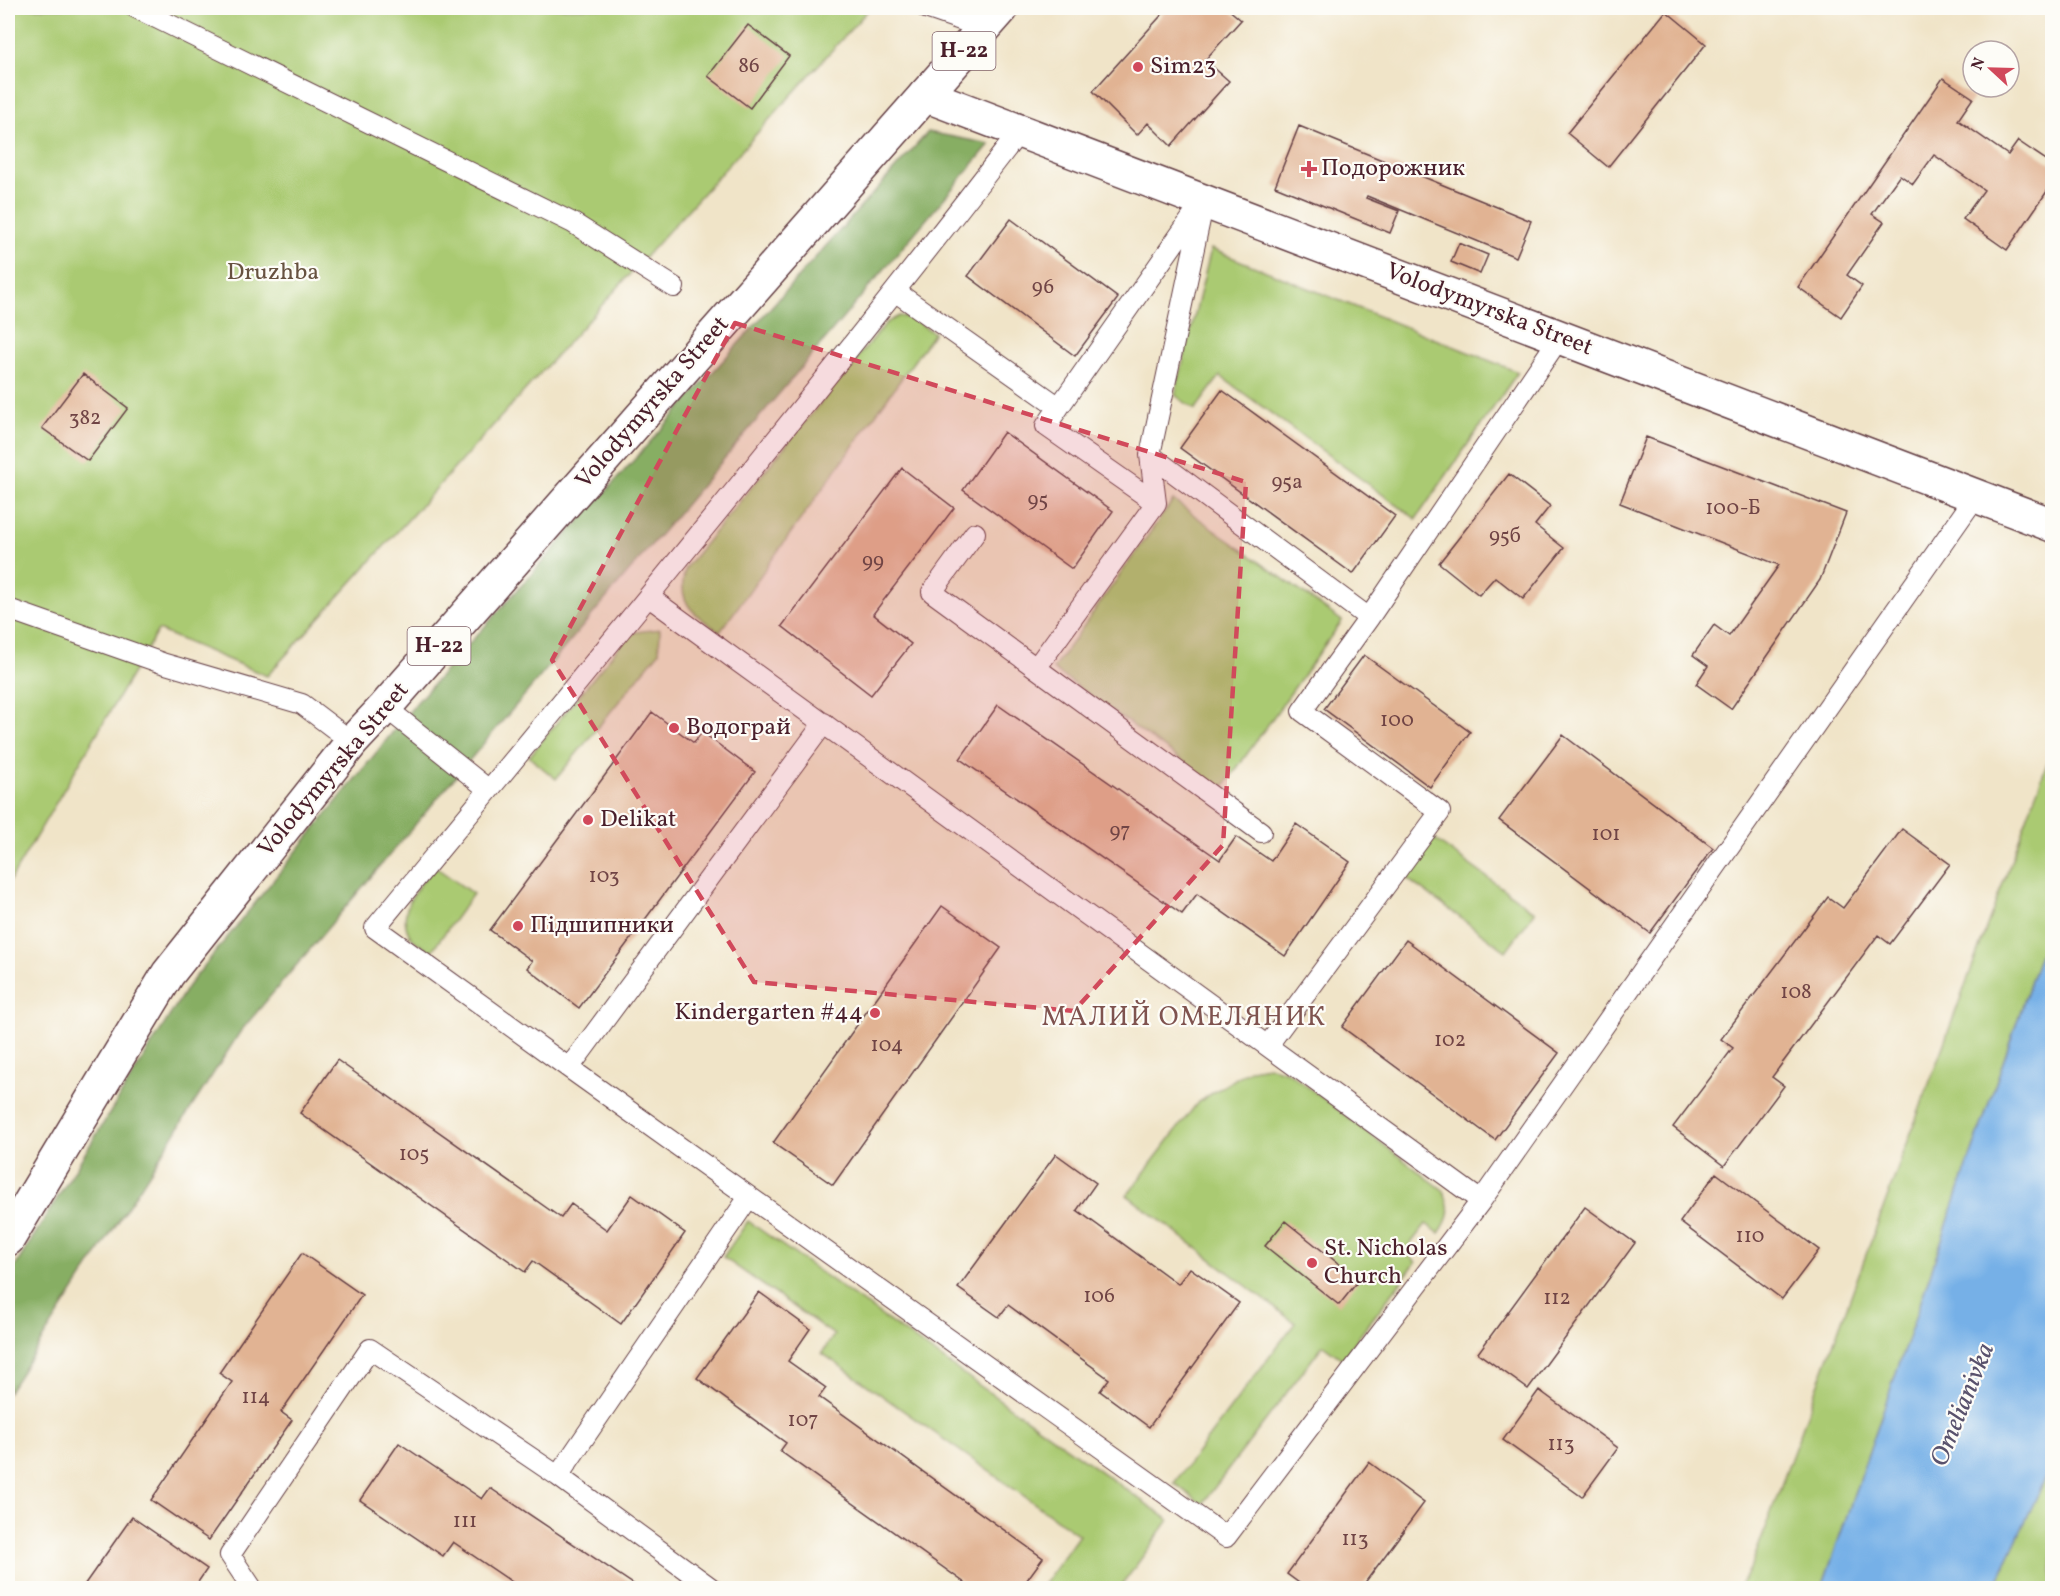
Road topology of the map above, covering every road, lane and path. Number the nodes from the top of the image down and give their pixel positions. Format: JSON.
{"nodes":[{"id":1,"x":136,"y":8,"type":"edge"},
{"id":2,"x":926,"y":8,"type":"edge"},
{"id":3,"x":993,"y":18,"type":"edge"},
{"id":4,"x":925,"y":95,"type":"junction"},
{"id":5,"x":1020,"y":131,"type":"junction"},
{"id":6,"x":1204,"y":201,"type":"junction"},
{"id":7,"x":674,"y":287,"type":"dead end"},
{"id":8,"x":896,"y":292,"type":"junction"},
{"id":9,"x":1560,"y":337,"type":"junction"},
{"id":10,"x":1059,"y":407,"type":"junction"},
{"id":11,"x":1150,"y":455,"type":"junction"},
{"id":12,"x":1976,"y":496,"type":"junction"},
{"id":13,"x":1155,"y":503,"type":"junction"},
{"id":14,"x":2052,"y":525,"type":"edge"},
{"id":15,"x":975,"y":533,"type":"dead end"},
{"id":16,"x":649,"y":597,"type":"junction"},
{"id":17,"x":8,"y":609,"type":"edge"},
{"id":18,"x":1369,"y":618,"type":"junction"},
{"id":19,"x":1036,"y":668,"type":"junction"},
{"id":20,"x":385,"y":707,"type":"junction"},
{"id":21,"x":824,"y":723,"type":"junction"},
{"id":22,"x":351,"y":742,"type":"junction"},
{"id":23,"x":489,"y":790,"type":"junction"},
{"id":24,"x":1261,"y":832,"type":"dead end"},
{"id":25,"x":1268,"y":1045,"type":"junction"},
{"id":26,"x":568,"y":1068,"type":"junction"},
{"id":27,"x":749,"y":1197,"type":"junction"},
{"id":28,"x":1481,"y":1201,"type":"junction"},
{"id":29,"x":8,"y":1239,"type":"edge"},
{"id":30,"x":558,"y":1476,"type":"junction"},
{"id":31,"x":252,"y":1588,"type":"edge"},
{"id":32,"x":711,"y":1588,"type":"edge"}],
"edges":[{"from":1,"to":7,"type":"lane"},
{"from":2,"to":3,"type":"lane"},
{"from":3,"to":4,"type":"main road","name":"Volodymyrska Street","number":"Н-22"},
{"from":4,"to":5,"type":"main road","name":"Volodymyrska Street"},
{"from":4,"to":20,"type":"main road","name":"Volodymyrska Street","number":"Н-22"},
{"from":5,"to":6,"type":"main road","name":"Volodymyrska Street"},
{"from":5,"to":8,"type":"lane"},
{"from":6,"to":9,"type":"main road","name":"Volodymyrska Street"},
{"from":6,"to":10,"type":"lane"},
{"from":6,"to":11,"type":"lane"},
{"from":8,"to":10,"type":"lane"},
{"from":8,"to":16,"type":"lane"},
{"from":9,"to":12,"type":"main road","name":"Volodymyrska Street"},
{"from":9,"to":18,"type":"lane"},
{"from":10,"to":13,"type":"lane"},
{"from":11,"to":13,"type":"lane"},
{"from":11,"to":18,"type":"lane"},
{"from":12,"to":14,"type":"main road","name":"Volodymyrska Street"},
{"from":12,"to":28,"type":"lane"},
{"from":13,"to":19,"type":"lane"},
{"from":15,"to":19,"type":"lane"},
{"from":16,"to":21,"type":"lane"},
{"from":16,"to":23,"type":"lane"},
{"from":17,"to":22,"type":"lane"},
{"from":18,"to":25,"type":"lane"},
{"from":19,"to":24,"type":"lane"},
{"from":20,"to":22,"type":"main road","name":"Volodymyrska Street","number":"Н-22"},
{"from":20,"to":23,"type":"lane"},
{"from":21,"to":25,"type":"lane"},
{"from":21,"to":26,"type":"lane"},
{"from":22,"to":29,"type":"main road","name":"Volodymyrska Street","number":"Н-22"},
{"from":23,"to":26,"type":"lane"},
{"from":25,"to":28,"type":"lane"},
{"from":26,"to":27,"type":"lane"},
{"from":27,"to":28,"type":"lane"},
{"from":27,"to":30,"type":"lane"},
{"from":30,"to":31,"type":"lane"},
{"from":30,"to":32,"type":"lane"}]}
